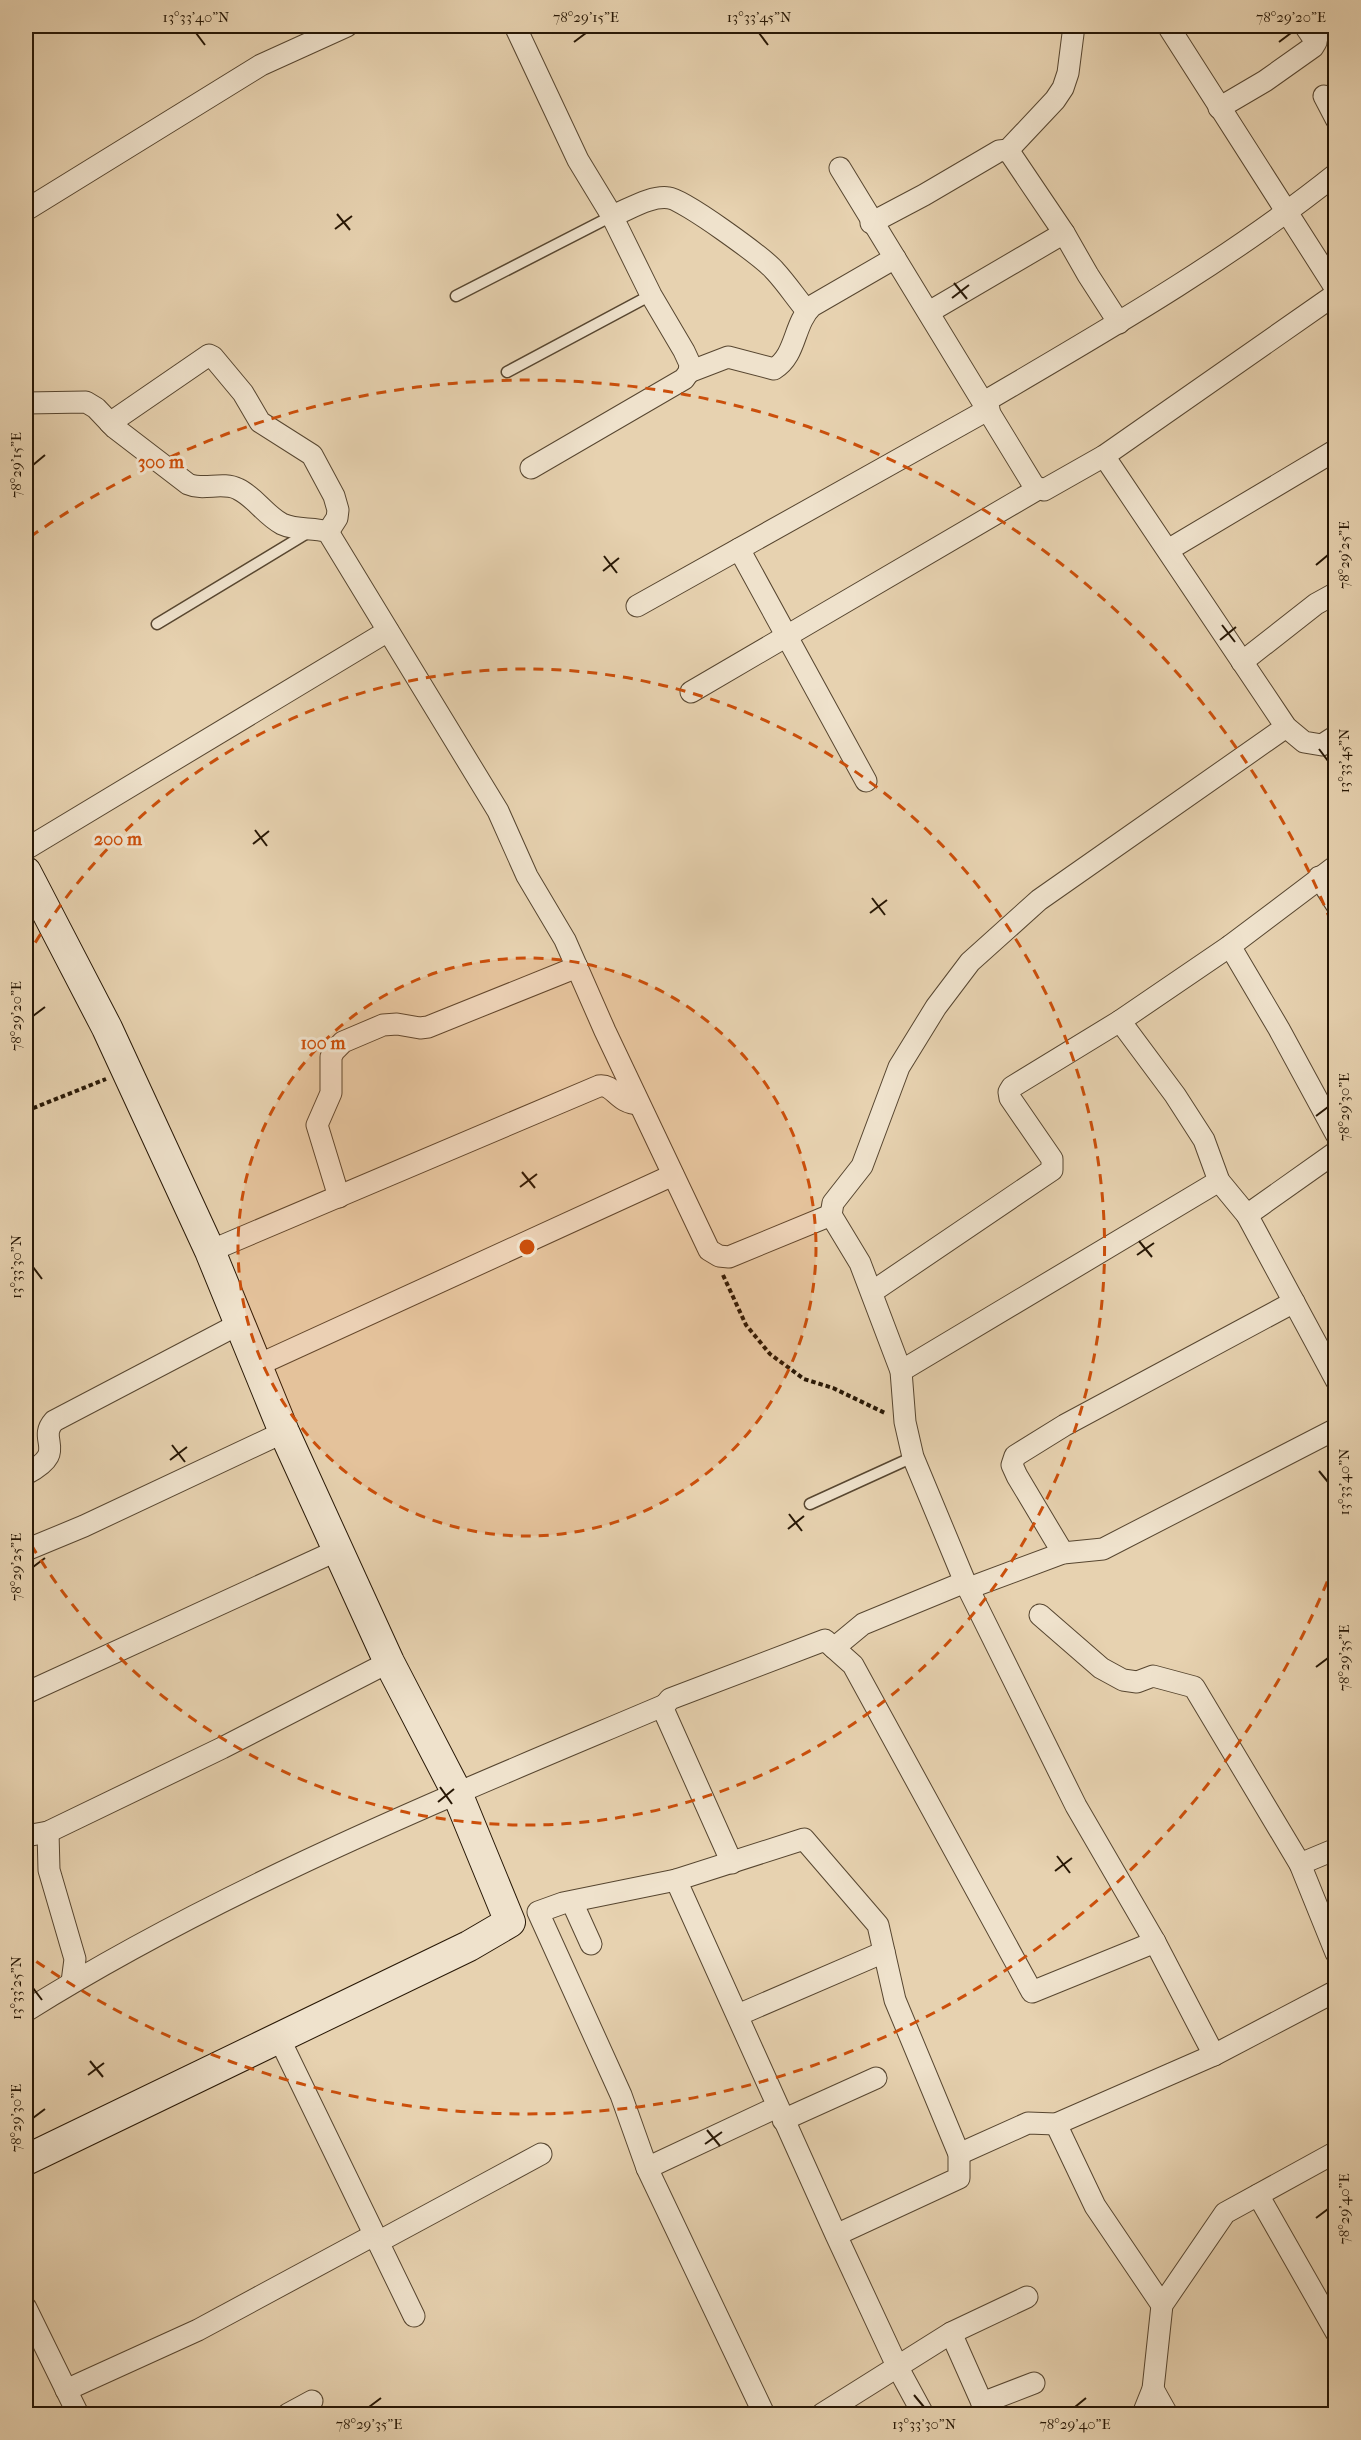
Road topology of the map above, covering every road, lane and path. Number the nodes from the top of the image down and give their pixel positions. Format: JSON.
{"nodes":[{"id":1,"x":347,"y":26,"type":"edge"},
{"id":2,"x":515,"y":26,"type":"edge"},
{"id":3,"x":1074,"y":26,"type":"edge"},
{"id":4,"x":1168,"y":26,"type":"edge"},
{"id":5,"x":1335,"y":30,"type":"edge"},
{"id":6,"x":1310,"y":34,"type":"edge"},
{"id":7,"x":1324,"y":96,"type":"dead end"},
{"id":8,"x":1219,"y":108,"type":"junction"},
{"id":9,"x":1335,"y":119,"type":"edge"},
{"id":10,"x":1008,"y":150,"type":"junction"},
{"id":11,"x":840,"y":168,"type":"dead end"},
{"id":12,"x":1335,"y":174,"type":"edge"},
{"id":13,"x":26,"y":210,"type":"edge"},
{"id":14,"x":1287,"y":213,"type":"junction"},
{"id":15,"x":612,"y":216,"type":"junction"},
{"id":16,"x":871,"y":223,"type":"junction"},
{"id":17,"x":1064,"y":233,"type":"junction"},
{"id":18,"x":896,"y":258,"type":"junction"},
{"id":19,"x":1335,"y":292,"type":"edge"},
{"id":20,"x":651,"y":295,"type":"junction"},
{"id":21,"x":456,"y":296,"type":"dead end"},
{"id":22,"x":807,"y":311,"type":"junction"},
{"id":23,"x":929,"y":312,"type":"junction"},
{"id":24,"x":1119,"y":323,"type":"junction"},
{"id":25,"x":507,"y":372,"type":"dead end"},
{"id":26,"x":689,"y":372,"type":"junction"},
{"id":27,"x":26,"y":403,"type":"edge"},
{"id":28,"x":987,"y":406,"type":"junction"},
{"id":29,"x":110,"y":423,"type":"junction"},
{"id":30,"x":1335,"y":450,"type":"edge"},
{"id":31,"x":1104,"y":456,"type":"junction"},
{"id":32,"x":531,"y":468,"type":"dead end"},
{"id":33,"x":1038,"y":489,"type":"junction"},
{"id":34,"x":321,"y":530,"type":"junction"},
{"id":35,"x":739,"y":549,"type":"junction"},
{"id":36,"x":1168,"y":550,"type":"junction"},
{"id":37,"x":1335,"y":593,"type":"edge"},
{"id":38,"x":637,"y":606,"type":"dead end"},
{"id":39,"x":157,"y":624,"type":"dead end"},
{"id":40,"x":388,"y":631,"type":"junction"},
{"id":41,"x":786,"y":636,"type":"junction"},
{"id":42,"x":1242,"y":662,"type":"junction"},
{"id":43,"x":691,"y":692,"type":"dead end"},
{"id":44,"x":1286,"y":727,"type":"junction"},
{"id":45,"x":1335,"y":736,"type":"edge"},
{"id":46,"x":866,"y":781,"type":"dead end"},
{"id":47,"x":26,"y":849,"type":"edge"},
{"id":48,"x":26,"y":872,"type":"edge"},
{"id":49,"x":1327,"y":872,"type":"edge"},
{"id":50,"x":1335,"y":904,"type":"edge"},
{"id":51,"x":1230,"y":946,"type":"junction"},
{"id":52,"x":577,"y":967,"type":"junction"},
{"id":53,"x":1120,"y":1021,"type":"junction"},
{"id":54,"x":126,"y":1071,"type":"junction"},
{"id":55,"x":639,"y":1104,"type":"junction"},
{"id":56,"x":26,"y":1111,"type":"edge"},
{"id":57,"x":1335,"y":1134,"type":"edge"},
{"id":58,"x":1335,"y":1152,"type":"edge"},
{"id":59,"x":673,"y":1175,"type":"junction"},
{"id":60,"x":1219,"y":1181,"type":"junction"},
{"id":61,"x":339,"y":1197,"type":"junction"},
{"id":62,"x":831,"y":1215,"type":"junction"},
{"id":63,"x":1247,"y":1215,"type":"junction"},
{"id":64,"x":210,"y":1251,"type":"junction"},
{"id":65,"x":718,"y":1256,"type":"junction"},
{"id":66,"x":872,"y":1292,"type":"junction"},
{"id":67,"x":1294,"y":1302,"type":"junction"},
{"id":68,"x":239,"y":1324,"type":"junction"},
{"id":69,"x":256,"y":1366,"type":"junction"},
{"id":70,"x":901,"y":1371,"type":"junction"},
{"id":71,"x":1335,"y":1380,"type":"edge"},
{"id":72,"x":905,"y":1422,"type":"junction"},
{"id":73,"x":1335,"y":1429,"type":"edge"},
{"id":74,"x":284,"y":1432,"type":"junction"},
{"id":75,"x":913,"y":1457,"type":"junction"},
{"id":76,"x":26,"y":1474,"type":"edge"},
{"id":77,"x":810,"y":1504,"type":"dead end"},
{"id":78,"x":26,"y":1550,"type":"edge"},
{"id":79,"x":338,"y":1550,"type":"junction"},
{"id":80,"x":1063,"y":1553,"type":"junction"},
{"id":81,"x":967,"y":1585,"type":"junction"},
{"id":82,"x":1040,"y":1615,"type":"dead end"},
{"id":83,"x":834,"y":1648,"type":"junction"},
{"id":84,"x":390,"y":1662,"type":"junction"},
{"id":85,"x":26,"y":1694,"type":"edge"},
{"id":86,"x":665,"y":1705,"type":"junction"},
{"id":87,"x":457,"y":1794,"type":"junction"},
{"id":88,"x":48,"y":1832,"type":"junction"},
{"id":89,"x":26,"y":1836,"type":"edge"},
{"id":90,"x":1335,"y":1849,"type":"edge"},
{"id":91,"x":732,"y":1863,"type":"junction"},
{"id":92,"x":1300,"y":1864,"type":"junction"},
{"id":93,"x":676,"y":1880,"type":"junction"},
{"id":94,"x":572,"y":1902,"type":"junction"},
{"id":95,"x":538,"y":1912,"type":"junction"},
{"id":96,"x":510,"y":1922,"type":"junction"},
{"id":97,"x":1155,"y":1942,"type":"junction"},
{"id":98,"x":591,"y":1944,"type":"dead end"},
{"id":99,"x":884,"y":1952,"type":"junction"},
{"id":100,"x":1335,"y":1953,"type":"edge"},
{"id":101,"x":72,"y":1982,"type":"junction"},
{"id":102,"x":1335,"y":1991,"type":"edge"},
{"id":103,"x":26,"y":2011,"type":"edge"},
{"id":104,"x":738,"y":2015,"type":"junction"},
{"id":105,"x":279,"y":2038,"type":"junction"},
{"id":106,"x":1214,"y":2055,"type":"junction"},
{"id":107,"x":876,"y":2078,"type":"dead end"},
{"id":108,"x":780,"y":2114,"type":"junction"},
{"id":109,"x":1056,"y":2124,"type":"junction"},
{"id":110,"x":1335,"y":2152,"type":"edge"},
{"id":111,"x":541,"y":2154,"type":"dead end"},
{"id":112,"x":959,"y":2154,"type":"junction"},
{"id":113,"x":26,"y":2160,"type":"edge"},
{"id":114,"x":647,"y":2168,"type":"junction"},
{"id":115,"x":1258,"y":2194,"type":"junction"},
{"id":116,"x":836,"y":2235,"type":"junction"},
{"id":117,"x":376,"y":2239,"type":"junction"},
{"id":118,"x":1027,"y":2297,"type":"dead end"},
{"id":119,"x":1162,"y":2305,"type":"junction"},
{"id":120,"x":26,"y":2308,"type":"edge"},
{"id":121,"x":414,"y":2316,"type":"dead end"},
{"id":122,"x":951,"y":2332,"type":"junction"},
{"id":123,"x":1335,"y":2332,"type":"edge"},
{"id":124,"x":898,"y":2368,"type":"junction"},
{"id":125,"x":1034,"y":2383,"type":"dead end"},
{"id":126,"x":1153,"y":2389,"type":"junction"},
{"id":127,"x":66,"y":2390,"type":"junction"},
{"id":128,"x":312,"y":2401,"type":"dead end"},
{"id":129,"x":985,"y":2409,"type":"edge"},
{"id":130,"x":78,"y":2415,"type":"edge"},
{"id":131,"x":288,"y":2415,"type":"edge"},
{"id":132,"x":764,"y":2415,"type":"edge"},
{"id":133,"x":822,"y":2415,"type":"edge"},
{"id":134,"x":923,"y":2415,"type":"edge"},
{"id":135,"x":1143,"y":2415,"type":"edge"},
{"id":136,"x":1167,"y":2415,"type":"edge"}],
"edges":[{"from":1,"to":13,"type":"street"},
{"from":2,"to":15,"type":"street"},
{"from":3,"to":10,"type":"street"},
{"from":4,"to":8,"type":"street"},
{"from":5,"to":6,"type":"lane"},
{"from":6,"to":8,"type":"street"},
{"from":7,"to":9,"type":"street"},
{"from":8,"to":14,"type":"street"},
{"from":10,"to":16,"type":"street"},
{"from":10,"to":17,"type":"street"},
{"from":11,"to":16,"type":"street"},
{"from":12,"to":14,"type":"street"},
{"from":14,"to":19,"type":"street"},
{"from":14,"to":24,"type":"street"},
{"from":15,"to":20,"type":"street"},
{"from":15,"to":21,"type":"lane"},
{"from":15,"to":22,"type":"street"},
{"from":16,"to":18,"type":"street"},
{"from":17,"to":23,"type":"street"},
{"from":17,"to":24,"type":"street"},
{"from":18,"to":22,"type":"street"},
{"from":18,"to":23,"type":"street"},
{"from":19,"to":31,"type":"street"},
{"from":20,"to":25,"type":"lane"},
{"from":20,"to":26,"type":"street"},
{"from":22,"to":26,"type":"street"},
{"from":23,"to":28,"type":"street"},
{"from":24,"to":28,"type":"street"},
{"from":26,"to":32,"type":"street"},
{"from":27,"to":29,"type":"street"},
{"from":28,"to":33,"type":"street"},
{"from":28,"to":35,"type":"street"},
{"from":29,"to":34,"type":"street"},
{"from":29,"to":34,"type":"street"},
{"from":30,"to":36,"type":"street"},
{"from":31,"to":33,"type":"street"},
{"from":31,"to":36,"type":"street"},
{"from":33,"to":41,"type":"street"},
{"from":34,"to":39,"type":"lane"},
{"from":34,"to":40,"type":"street"},
{"from":35,"to":38,"type":"street"},
{"from":35,"to":41,"type":"street"},
{"from":36,"to":42,"type":"street"},
{"from":37,"to":42,"type":"street"},
{"from":40,"to":47,"type":"street"},
{"from":40,"to":52,"type":"street"},
{"from":41,"to":43,"type":"street"},
{"from":41,"to":46,"type":"street"},
{"from":42,"to":44,"type":"street"},
{"from":44,"to":45,"type":"street"},
{"from":44,"to":62,"type":"street"},
{"from":48,"to":54,"type":"main road"},
{"from":49,"to":50,"type":"street"},
{"from":49,"to":51,"type":"street"},
{"from":51,"to":53,"type":"street"},
{"from":51,"to":57,"type":"street"},
{"from":52,"to":55,"type":"street"},
{"from":52,"to":61,"type":"street"},
{"from":53,"to":60,"type":"street"},
{"from":53,"to":66,"type":"street"},
{"from":54,"to":56,"type":"path"},
{"from":54,"to":64,"type":"main road"},
{"from":55,"to":59,"type":"street"},
{"from":55,"to":61,"type":"street"},
{"from":58,"to":63,"type":"street"},
{"from":59,"to":65,"type":"street"},
{"from":59,"to":69,"type":"street"},
{"from":60,"to":63,"type":"street"},
{"from":60,"to":70,"type":"street"},
{"from":61,"to":64,"type":"street"},
{"from":62,"to":65,"type":"street"},
{"from":62,"to":66,"type":"street"},
{"from":63,"to":67,"type":"street"},
{"from":64,"to":68,"type":"main road"},
{"from":65,"to":72,"type":"path"},
{"from":66,"to":70,"type":"street"},
{"from":67,"to":71,"type":"street"},
{"from":67,"to":80,"type":"street"},
{"from":68,"to":69,"type":"main road"},
{"from":68,"to":76,"type":"street"},
{"from":69,"to":74,"type":"main road"},
{"from":70,"to":72,"type":"street"},
{"from":72,"to":75,"type":"street"},
{"from":73,"to":80,"type":"street"},
{"from":74,"to":78,"type":"street"},
{"from":74,"to":79,"type":"main road"},
{"from":75,"to":77,"type":"lane"},
{"from":75,"to":81,"type":"street"},
{"from":79,"to":84,"type":"main road"},
{"from":79,"to":85,"type":"street"},
{"from":80,"to":81,"type":"street"},
{"from":81,"to":83,"type":"street"},
{"from":81,"to":97,"type":"street"},
{"from":82,"to":92,"type":"street"},
{"from":83,"to":86,"type":"street"},
{"from":83,"to":97,"type":"street"},
{"from":84,"to":87,"type":"main road"},
{"from":84,"to":88,"type":"street"},
{"from":86,"to":87,"type":"street"},
{"from":86,"to":91,"type":"street"},
{"from":87,"to":96,"type":"main road"},
{"from":87,"to":101,"type":"street"},
{"from":88,"to":89,"type":"street"},
{"from":88,"to":101,"type":"street"},
{"from":90,"to":92,"type":"street"},
{"from":91,"to":93,"type":"street"},
{"from":91,"to":99,"type":"street"},
{"from":92,"to":100,"type":"street"},
{"from":93,"to":94,"type":"street"},
{"from":93,"to":104,"type":"street"},
{"from":94,"to":95,"type":"street"},
{"from":94,"to":98,"type":"street"},
{"from":95,"to":96,"type":"street"},
{"from":95,"to":114,"type":"street"},
{"from":96,"to":105,"type":"main road"},
{"from":97,"to":106,"type":"street"},
{"from":99,"to":104,"type":"street"},
{"from":99,"to":112,"type":"street"},
{"from":101,"to":103,"type":"street"},
{"from":102,"to":106,"type":"street"},
{"from":104,"to":108,"type":"street"},
{"from":105,"to":113,"type":"main road"},
{"from":105,"to":117,"type":"street"},
{"from":106,"to":109,"type":"street"},
{"from":107,"to":108,"type":"street"},
{"from":108,"to":114,"type":"street"},
{"from":108,"to":116,"type":"street"},
{"from":109,"to":112,"type":"street"},
{"from":109,"to":119,"type":"street"},
{"from":110,"to":115,"type":"street"},
{"from":111,"to":117,"type":"street"},
{"from":112,"to":116,"type":"street"},
{"from":114,"to":132,"type":"street"},
{"from":115,"to":119,"type":"street"},
{"from":115,"to":123,"type":"street"},
{"from":116,"to":124,"type":"street"},
{"from":117,"to":121,"type":"street"},
{"from":117,"to":127,"type":"street"},
{"from":118,"to":122,"type":"street"},
{"from":119,"to":126,"type":"street"},
{"from":120,"to":127,"type":"street"},
{"from":122,"to":124,"type":"street"},
{"from":122,"to":129,"type":"street"},
{"from":124,"to":133,"type":"street"},
{"from":124,"to":134,"type":"street"},
{"from":125,"to":129,"type":"street"},
{"from":126,"to":135,"type":"street"},
{"from":126,"to":136,"type":"street"},
{"from":127,"to":130,"type":"street"},
{"from":128,"to":131,"type":"street"}]}
